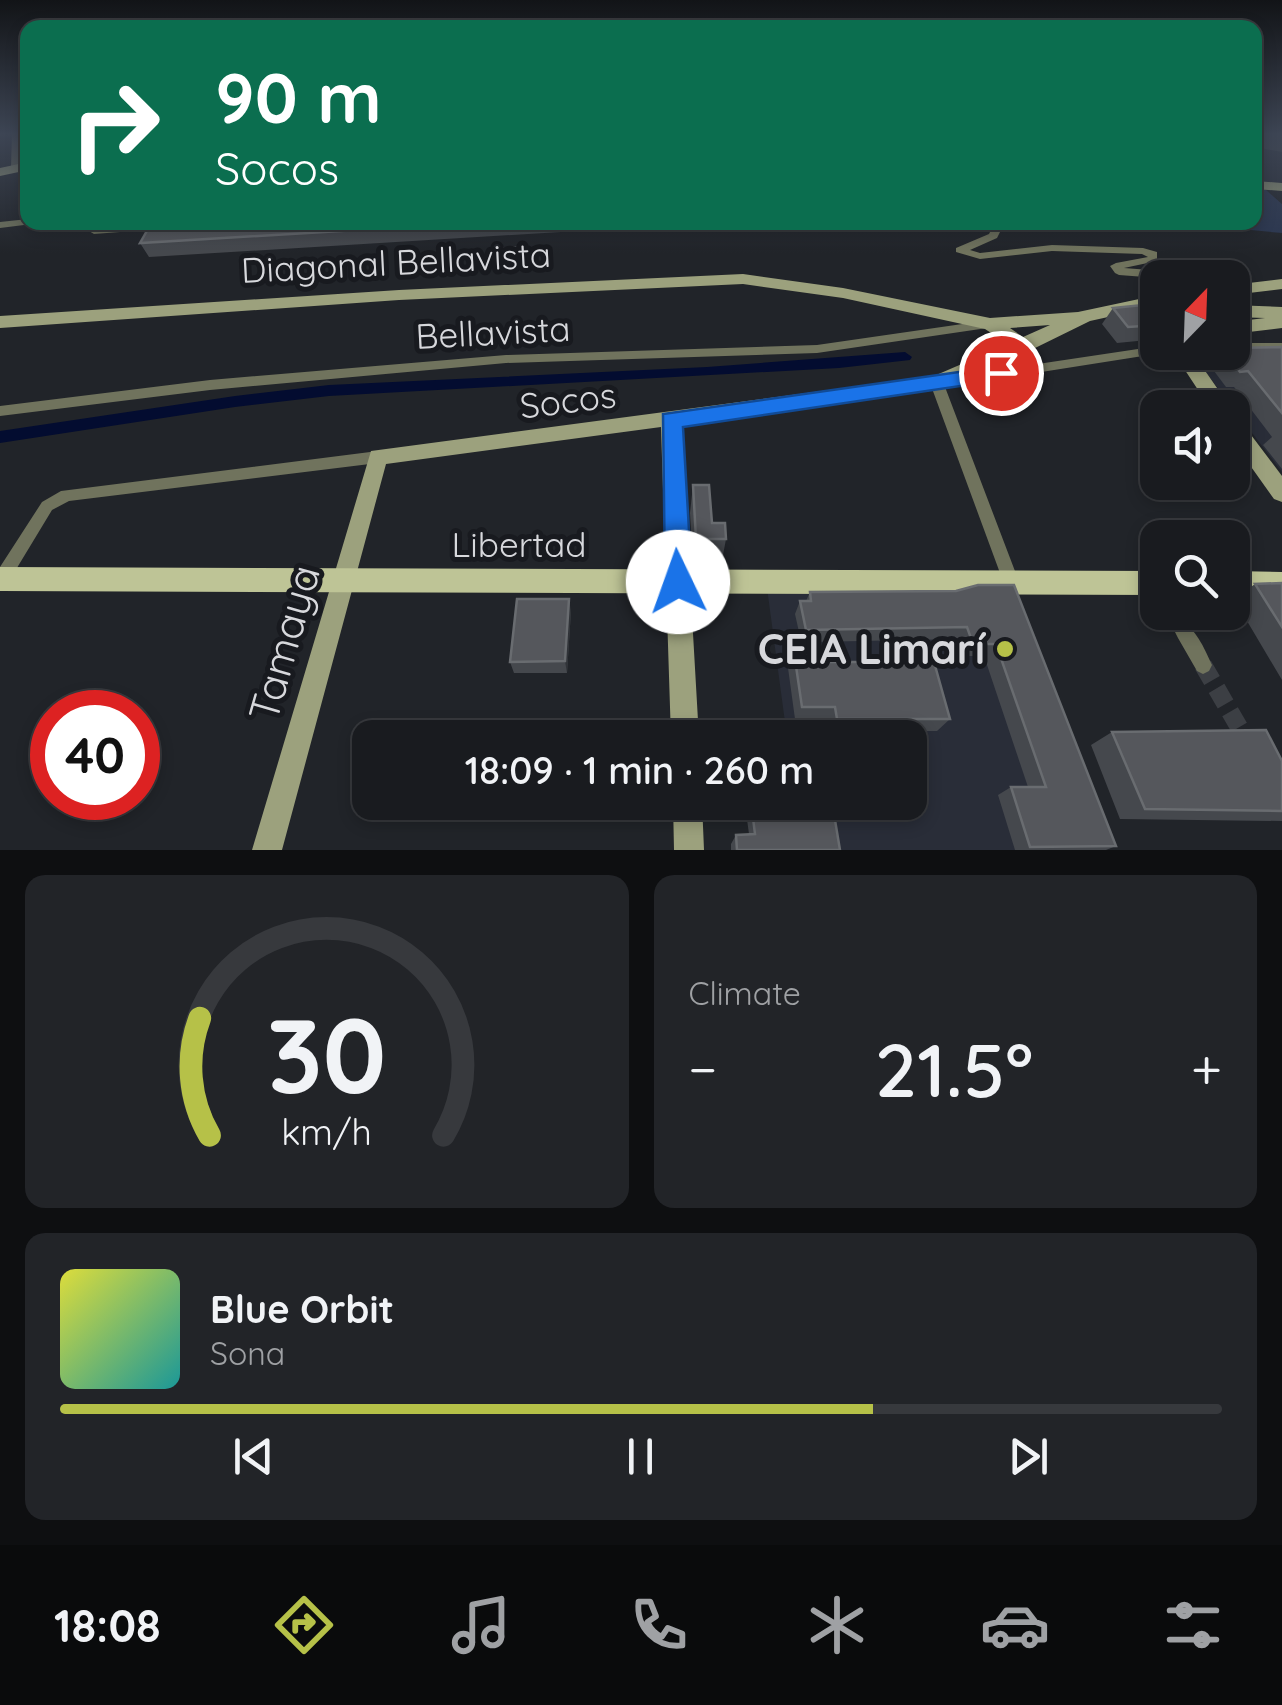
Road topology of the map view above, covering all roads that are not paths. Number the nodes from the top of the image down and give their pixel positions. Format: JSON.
{"nodes":[{"id":1,"x":996,"y":230,"type":"edge"},
{"id":2,"x":1148,"y":260,"type":"edge"},
{"id":3,"x":1140,"y":261,"type":"edge"},
{"id":4,"x":1140,"y":273,"type":"edge"},
{"id":5,"x":1282,"y":284,"type":"edge"},
{"id":6,"x":1250,"y":288,"type":"edge"},
{"id":7,"x":1140,"y":304,"type":"edge"},
{"id":8,"x":1250,"y":312,"type":"edge"},
{"id":9,"x":1282,"y":313,"type":"edge"},
{"id":10,"x":1084,"y":316,"type":"junction"},
{"id":11,"x":0,"y":322,"type":"edge"},
{"id":12,"x":1282,"y":322,"type":"edge"},
{"id":13,"x":990,"y":324,"type":"junction"},
{"id":14,"x":1250,"y":326,"type":"edge"},
{"id":15,"x":1026,"y":346,"type":"junction"},
{"id":16,"x":1250,"y":347,"type":"edge"},
{"id":17,"x":1282,"y":347,"type":"edge"},
{"id":18,"x":1140,"y":353,"type":"edge"},
{"id":19,"x":937,"y":383,"type":"junction"},
{"id":20,"x":0,"y":411,"type":"edge"},
{"id":21,"x":671,"y":420,"type":"junction"},
{"id":22,"x":1250,"y":449,"type":"edge"},
{"id":23,"x":378,"y":457,"type":"junction"},
{"id":24,"x":1282,"y":493,"type":"edge"},
{"id":25,"x":1,"y":580,"type":"edge"},
{"id":26,"x":343,"y":580,"type":"junction"},
{"id":27,"x":678,"y":582,"type":"junction"},
{"id":28,"x":1250,"y":583,"type":"edge"},
{"id":29,"x":1282,"y":584,"type":"edge"},
{"id":30,"x":1140,"y":585,"type":"edge"},
{"id":31,"x":1014,"y":591,"type":"junction"},
{"id":32,"x":1184,"y":632,"type":"tunnel mouth"},
{"id":33,"x":1203,"y":665,"type":"tunnel mouth"},
{"id":34,"x":684,"y":720,"type":"edge"},
{"id":35,"x":688,"y":820,"type":"edge"},
{"id":36,"x":267,"y":850,"type":"edge"},
{"id":37,"x":689,"y":850,"type":"edge"}],
"edges":[{"from":1,"to":2,"type":"street"},
{"from":3,"to":4,"type":"street"},
{"from":5,"to":6,"type":"street"},
{"from":7,"to":10,"type":"street"},
{"from":8,"to":9,"type":"street"},
{"from":10,"to":13,"type":"street"},
{"from":10,"to":15,"type":"street"},
{"from":11,"to":13,"type":"street","name":"Diagonal Bellavista"},
{"from":12,"to":14,"type":"street"},
{"from":13,"to":15,"type":"street","name":"Diagonal Bellavista"},
{"from":13,"to":20,"type":"street","name":"Bellavista"},
{"from":15,"to":19,"type":"street"},
{"from":16,"to":17,"type":"street"},
{"from":18,"to":19,"type":"street","name":"Socos"},
{"from":19,"to":21,"type":"street","name":"Socos"},
{"from":19,"to":31,"type":"street"},
{"from":21,"to":23,"type":"street","name":"Socos"},
{"from":21,"to":27,"type":"street"},
{"from":22,"to":24,"type":"street"},
{"from":23,"to":25,"type":"street","name":"Socos"},
{"from":23,"to":26,"type":"street","name":"Tamaya"},
{"from":25,"to":26,"type":"main road","name":"Libertad"},
{"from":26,"to":27,"type":"main road","name":"Libertad"},
{"from":26,"to":36,"type":"street","name":"Tamaya"},
{"from":27,"to":31,"type":"main road","name":"Libertad"},
{"from":27,"to":34,"type":"street"},
{"from":28,"to":29,"type":"main road"},
{"from":30,"to":31,"type":"main road","name":"Libertad"},
{"from":32,"to":33,"type":"street"},
{"from":35,"to":37,"type":"street"}]}
